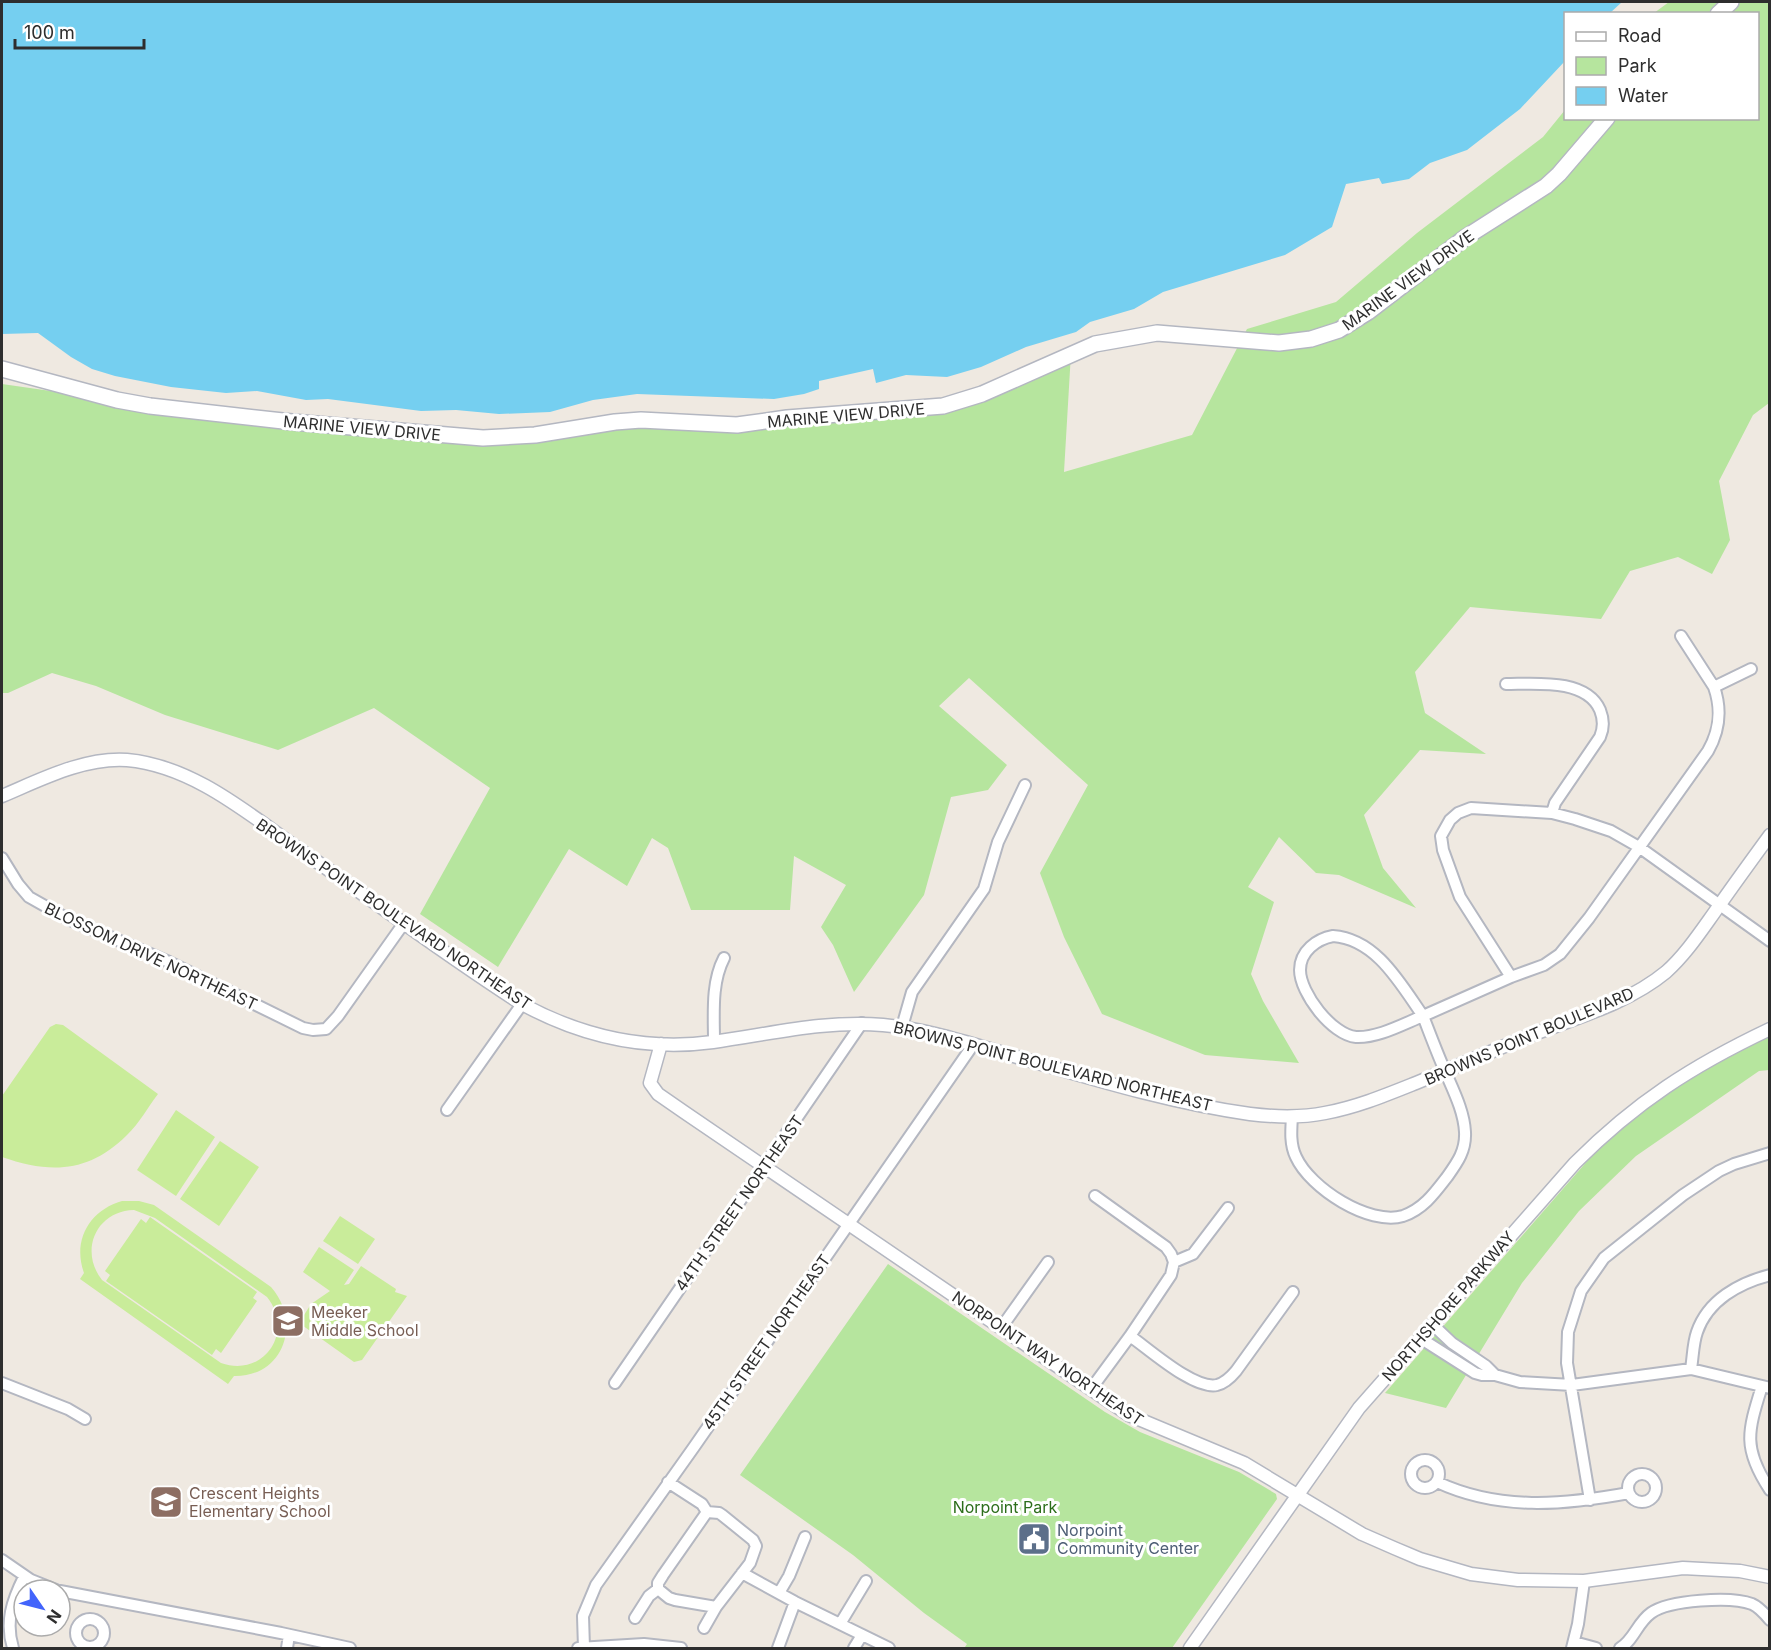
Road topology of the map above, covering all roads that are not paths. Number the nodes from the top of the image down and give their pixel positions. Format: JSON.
{"nodes":[{"id":1,"x":1605,"y":120,"type":"edge"},
{"id":2,"x":2,"y":369,"type":"edge"},
{"id":3,"x":1682,"y":636,"type":"dead end"},
{"id":4,"x":1751,"y":669,"type":"dead end"},
{"id":5,"x":1506,"y":684,"type":"dead end"},
{"id":6,"x":1714,"y":687,"type":"junction"},
{"id":7,"x":1026,"y":785,"type":"dead end"},
{"id":8,"x":2,"y":796,"type":"edge"},
{"id":9,"x":1552,"y":813,"type":"junction"},
{"id":10,"x":1770,"y":835,"type":"edge"},
{"id":11,"x":1639,"y":848,"type":"junction"},
{"id":12,"x":2,"y":858,"type":"edge"},
{"id":13,"x":1719,"y":905,"type":"junction"},
{"id":14,"x":404,"y":923,"type":"junction"},
{"id":15,"x":1770,"y":940,"type":"edge"},
{"id":16,"x":724,"y":958,"type":"dead end"},
{"id":17,"x":1511,"y":977,"type":"junction"},
{"id":18,"x":522,"y":1004,"type":"junction"},
{"id":19,"x":1423,"y":1016,"type":"junction"},
{"id":20,"x":862,"y":1023,"type":"junction"},
{"id":21,"x":902,"y":1027,"type":"junction"},
{"id":22,"x":1770,"y":1029,"type":"edge"},
{"id":23,"x":714,"y":1042,"type":"junction"},
{"id":24,"x":661,"y":1044,"type":"junction"},
{"id":25,"x":973,"y":1045,"type":"junction"},
{"id":26,"x":1444,"y":1071,"type":"junction"},
{"id":27,"x":447,"y":1110,"type":"dead end"},
{"id":28,"x":1292,"y":1117,"type":"junction"},
{"id":29,"x":1770,"y":1153,"type":"edge"},
{"id":30,"x":764,"y":1166,"type":"junction"},
{"id":31,"x":1095,"y":1196,"type":"dead end"},
{"id":32,"x":1228,"y":1208,"type":"dead end"},
{"id":33,"x":849,"y":1224,"type":"junction"},
{"id":34,"x":1048,"y":1262,"type":"dead end"},
{"id":35,"x":1174,"y":1262,"type":"junction"},
{"id":36,"x":1770,"y":1275,"type":"edge"},
{"id":37,"x":1293,"y":1292,"type":"dead end"},
{"id":38,"x":1433,"y":1324,"type":"junction"},
{"id":39,"x":1000,"y":1328,"type":"junction"},
{"id":40,"x":1130,"y":1336,"type":"junction"},
{"id":41,"x":1420,"y":1338,"type":"junction"},
{"id":42,"x":1691,"y":1369,"type":"junction"},
{"id":43,"x":1495,"y":1375,"type":"junction"},
{"id":44,"x":2,"y":1383,"type":"edge"},
{"id":45,"x":615,"y":1383,"type":"dead end"},
{"id":46,"x":1572,"y":1385,"type":"junction"},
{"id":47,"x":1766,"y":1387,"type":"edge"},
{"id":48,"x":1091,"y":1389,"type":"junction"},
{"id":49,"x":85,"y":1419,"type":"dead end"},
{"id":50,"x":668,"y":1482,"type":"junction"},
{"id":51,"x":1437,"y":1482,"type":"dead end"},
{"id":52,"x":1770,"y":1490,"type":"edge"},
{"id":53,"x":1629,"y":1493,"type":"dead end"},
{"id":54,"x":1298,"y":1495,"type":"junction"},
{"id":55,"x":1590,"y":1500,"type":"junction"},
{"id":56,"x":707,"y":1512,"type":"junction"},
{"id":57,"x":805,"y":1537,"type":"dead end"},
{"id":58,"x":2,"y":1560,"type":"edge"},
{"id":59,"x":742,"y":1573,"type":"junction"},
{"id":60,"x":24,"y":1577,"type":"joint"},
{"id":61,"x":1770,"y":1577,"type":"edge"},
{"id":62,"x":866,"y":1581,"type":"dead end"},
{"id":63,"x":1584,"y":1581,"type":"junction"},
{"id":64,"x":658,"y":1589,"type":"junction"},
{"id":65,"x":72,"y":1593,"type":"edge"},
{"id":66,"x":779,"y":1593,"type":"junction"},
{"id":67,"x":95,"y":1597,"type":"junction"},
{"id":68,"x":795,"y":1602,"type":"junction"},
{"id":69,"x":716,"y":1606,"type":"junction"},
{"id":70,"x":635,"y":1618,"type":"dead end"},
{"id":71,"x":92,"y":1619,"type":"dead end"},
{"id":72,"x":1770,"y":1620,"type":"edge"},
{"id":73,"x":840,"y":1624,"type":"junction"},
{"id":74,"x":704,"y":1628,"type":"dead end"},
{"id":75,"x":289,"y":1635,"type":"junction"},
{"id":76,"x":862,"y":1635,"type":"junction"},
{"id":77,"x":1573,"y":1645,"type":"edge"},
{"id":78,"x":13,"y":1648,"type":"edge"},
{"id":79,"x":287,"y":1648,"type":"edge"},
{"id":80,"x":350,"y":1648,"type":"edge"},
{"id":81,"x":581,"y":1648,"type":"edge"},
{"id":82,"x":681,"y":1648,"type":"edge"},
{"id":83,"x":778,"y":1648,"type":"edge"},
{"id":84,"x":854,"y":1648,"type":"edge"},
{"id":85,"x":889,"y":1648,"type":"edge"},
{"id":86,"x":1190,"y":1648,"type":"edge"},
{"id":87,"x":1596,"y":1648,"type":"edge"},
{"id":88,"x":1620,"y":1648,"type":"edge"}],
"edges":[{"from":1,"to":2,"type":"main road","name":"MARINE VIEW DRIVE"},
{"from":3,"to":6,"type":"street"},
{"from":4,"to":6,"type":"street"},
{"from":5,"to":9,"type":"street"},
{"from":6,"to":11,"type":"street"},
{"from":7,"to":21,"type":"street"},
{"from":8,"to":14,"type":"street","name":"BROWNS POINT BOULEVARD NORTHEAST"},
{"from":9,"to":11,"type":"street"},
{"from":9,"to":17,"type":"street"},
{"from":10,"to":13,"type":"street","name":"BROWNS POINT BOULEVARD"},
{"from":11,"to":13,"type":"street"},
{"from":11,"to":17,"type":"street"},
{"from":12,"to":14,"type":"street","name":"BLOSSOM DRIVE NORTHEAST"},
{"from":13,"to":15,"type":"street"},
{"from":13,"to":26,"type":"street","name":"BROWNS POINT BOULEVARD"},
{"from":14,"to":18,"type":"street","name":"BROWNS POINT BOULEVARD NORTHEAST"},
{"from":16,"to":23,"type":"street"},
{"from":17,"to":19,"type":"street"},
{"from":18,"to":24,"type":"street","name":"BROWNS POINT BOULEVARD NORTHEAST"},
{"from":18,"to":27,"type":"street"},
{"from":19,"to":19,"type":"street"},
{"from":19,"to":26,"type":"street"},
{"from":20,"to":21,"type":"street","name":"BROWNS POINT BOULEVARD NORTHEAST"},
{"from":20,"to":23,"type":"street","name":"BROWNS POINT BOULEVARD NORTHEAST"},
{"from":20,"to":30,"type":"street","name":"44TH STREET NORTHEAST"},
{"from":21,"to":25,"type":"street","name":"BROWNS POINT BOULEVARD NORTHEAST"},
{"from":22,"to":38,"type":"street","name":"NORTHSHORE PARKWAY"},
{"from":23,"to":24,"type":"street","name":"BROWNS POINT BOULEVARD NORTHEAST"},
{"from":24,"to":30,"type":"street","name":"NORPOINT WAY NORTHEAST"},
{"from":25,"to":28,"type":"street","name":"BROWNS POINT BOULEVARD NORTHEAST"},
{"from":25,"to":33,"type":"street","name":"45TH STREET NORTHEAST"},
{"from":26,"to":28,"type":"street","name":"BROWNS POINT BOULEVARD"},
{"from":26,"to":28,"type":"street"},
{"from":29,"to":46,"type":"street"},
{"from":30,"to":33,"type":"street","name":"NORPOINT WAY NORTHEAST"},
{"from":30,"to":45,"type":"street","name":"44TH STREET NORTHEAST"},
{"from":31,"to":35,"type":"street"},
{"from":32,"to":35,"type":"street"},
{"from":33,"to":39,"type":"street","name":"NORPOINT WAY NORTHEAST"},
{"from":33,"to":50,"type":"street","name":"45TH STREET NORTHEAST"},
{"from":34,"to":39,"type":"street"},
{"from":35,"to":40,"type":"street"},
{"from":36,"to":42,"type":"street"},
{"from":37,"to":40,"type":"street"},
{"from":38,"to":41,"type":"street","name":"NORTHSHORE PARKWAY"},
{"from":38,"to":43,"type":"street"},
{"from":39,"to":48,"type":"street","name":"NORPOINT WAY NORTHEAST"},
{"from":40,"to":48,"type":"street"},
{"from":41,"to":43,"type":"street"},
{"from":41,"to":54,"type":"street","name":"NORTHSHORE PARKWAY"},
{"from":42,"to":46,"type":"street"},
{"from":42,"to":47,"type":"street"},
{"from":43,"to":46,"type":"street"},
{"from":44,"to":49,"type":"street"},
{"from":46,"to":55,"type":"street"},
{"from":47,"to":52,"type":"street"},
{"from":48,"to":54,"type":"street","name":"NORPOINT WAY NORTHEAST"},
{"from":50,"to":56,"type":"street"},
{"from":50,"to":81,"type":"street","name":"45TH STREET NORTHEAST"},
{"from":51,"to":55,"type":"street"},
{"from":53,"to":55,"type":"street"},
{"from":54,"to":63,"type":"street","name":"NORPOINT WAY NORTHEAST"},
{"from":54,"to":86,"type":"street","name":"NORTHSHORE PARKWAY"},
{"from":56,"to":59,"type":"street"},
{"from":56,"to":64,"type":"street"},
{"from":57,"to":66,"type":"street"},
{"from":58,"to":60,"type":"street"},
{"from":59,"to":66,"type":"street"},
{"from":59,"to":69,"type":"street"},
{"from":60,"to":78,"type":"street"},
{"from":61,"to":63,"type":"street","name":"NORPOINT WAY NORTHEAST"},
{"from":62,"to":73,"type":"street"},
{"from":63,"to":77,"type":"street"},
{"from":64,"to":69,"type":"street"},
{"from":64,"to":70,"type":"street"},
{"from":65,"to":67,"type":"street"},
{"from":66,"to":68,"type":"street"},
{"from":67,"to":71,"type":"street"},
{"from":67,"to":75,"type":"street"},
{"from":68,"to":73,"type":"street"},
{"from":68,"to":83,"type":"street"},
{"from":69,"to":74,"type":"street"},
{"from":72,"to":88,"type":"street"},
{"from":73,"to":76,"type":"street"},
{"from":75,"to":79,"type":"street"},
{"from":75,"to":80,"type":"street"},
{"from":76,"to":84,"type":"street"},
{"from":76,"to":85,"type":"street"},
{"from":77,"to":87,"type":"street"},
{"from":81,"to":82,"type":"street"}]}
